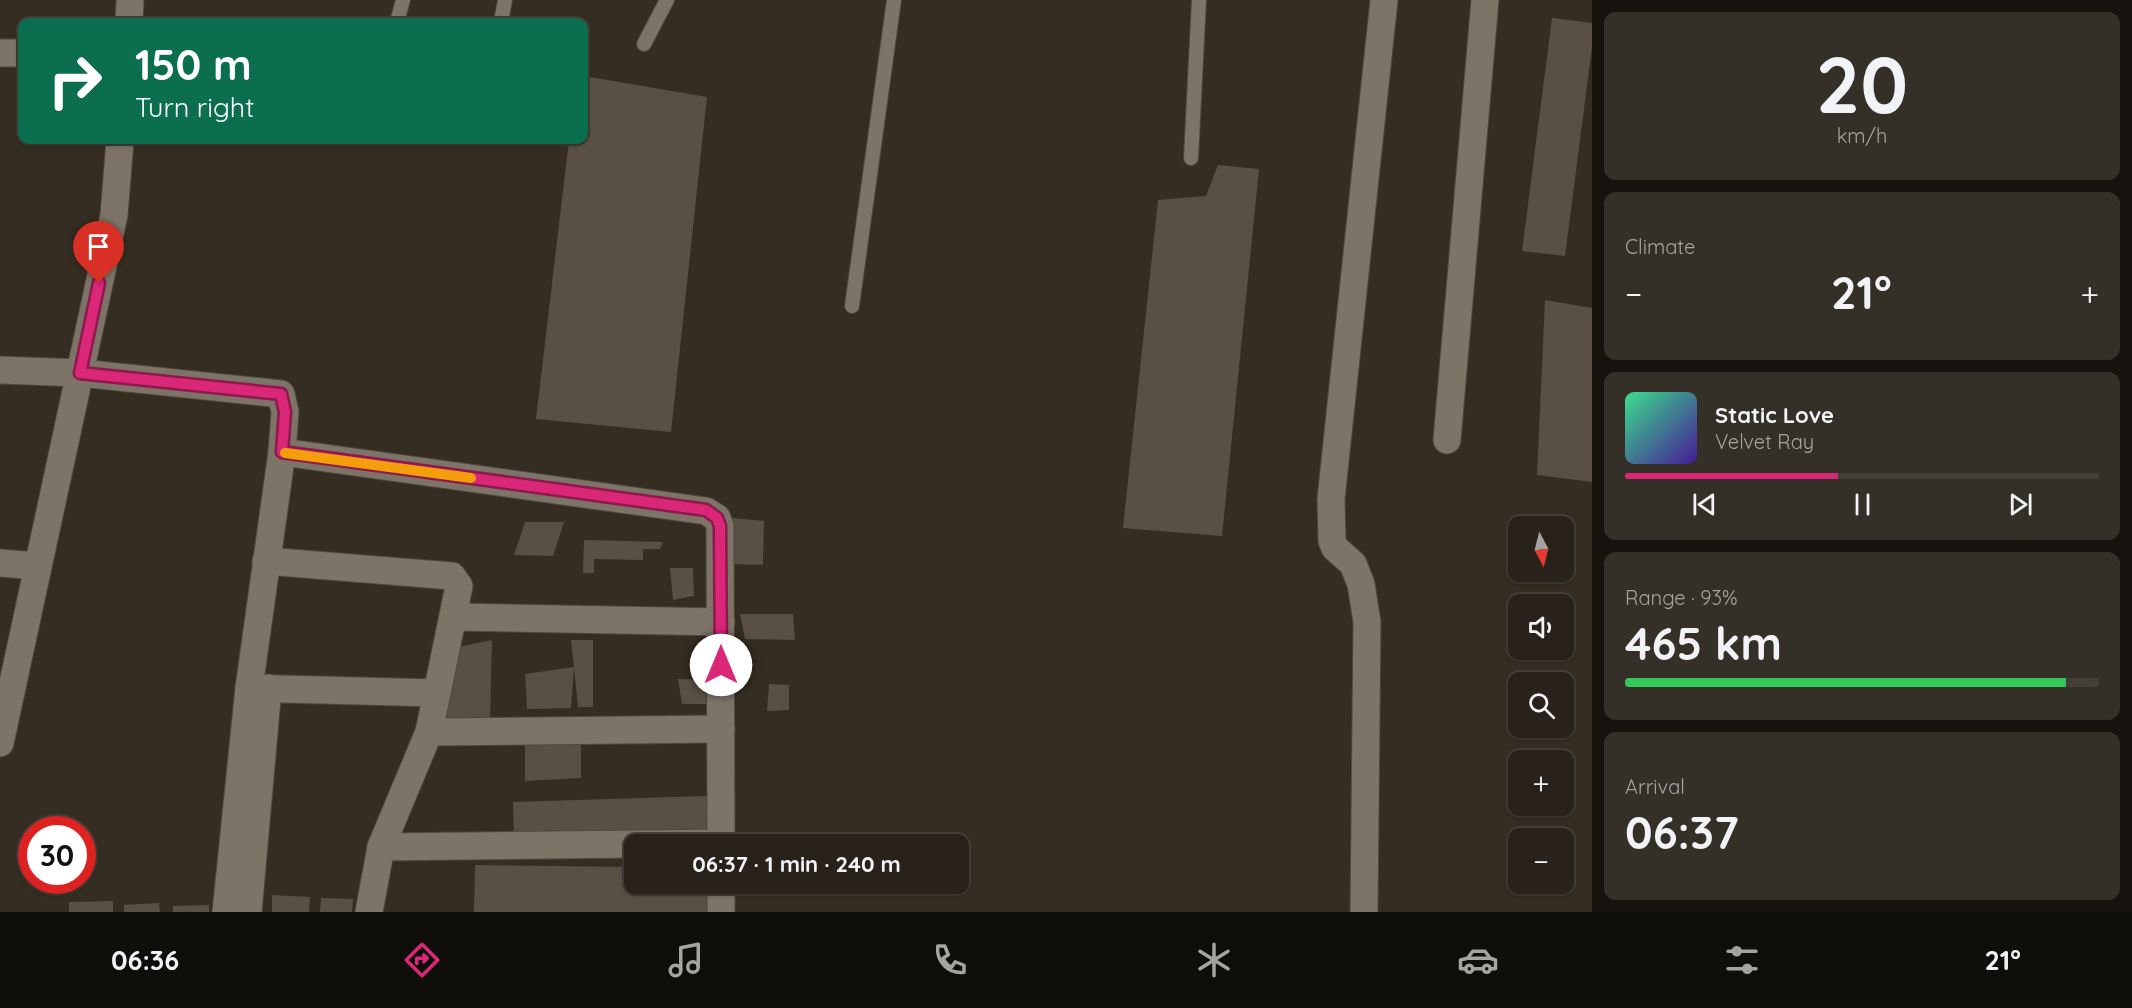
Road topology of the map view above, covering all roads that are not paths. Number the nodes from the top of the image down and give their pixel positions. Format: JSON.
{"nodes":[{"id":1,"x":130,"y":0,"type":"edge"},
{"id":2,"x":403,"y":0,"type":"edge"},
{"id":3,"x":505,"y":0,"type":"edge"},
{"id":4,"x":667,"y":0,"type":"edge"},
{"id":5,"x":894,"y":0,"type":"edge"},
{"id":6,"x":1200,"y":0,"type":"edge"},
{"id":7,"x":1384,"y":0,"type":"edge"},
{"id":8,"x":1485,"y":0,"type":"edge"},
{"id":9,"x":129,"y":18,"type":"edge"},
{"id":10,"x":398,"y":18,"type":"edge"},
{"id":11,"x":502,"y":18,"type":"edge"},
{"id":12,"x":644,"y":44,"type":"dead end"},
{"id":13,"x":0,"y":52,"type":"edge"},
{"id":14,"x":18,"y":53,"type":"edge"},
{"id":15,"x":120,"y":144,"type":"edge"},
{"id":16,"x":1191,"y":158,"type":"dead end"},
{"id":17,"x":852,"y":306,"type":"dead end"},
{"id":18,"x":0,"y":370,"type":"edge"},
{"id":19,"x":80,"y":373,"type":"junction"},
{"id":20,"x":1447,"y":440,"type":"dead end"},
{"id":21,"x":282,"y":452,"type":"junction"},
{"id":22,"x":266,"y":561,"type":"junction"},
{"id":23,"x":0,"y":563,"type":"edge"},
{"id":24,"x":36,"y":566,"type":"junction"},
{"id":25,"x":454,"y":617,"type":"junction"},
{"id":26,"x":721,"y":622,"type":"junction"},
{"id":27,"x":259,"y":688,"type":"junction"},
{"id":28,"x":437,"y":693,"type":"junction"},
{"id":29,"x":721,"y":729,"type":"junction"},
{"id":30,"x":429,"y":732,"type":"junction"},
{"id":31,"x":0,"y":743,"type":"edge"},
{"id":32,"x":721,"y":834,"type":"edge"},
{"id":33,"x":624,"y":845,"type":"edge"},
{"id":34,"x":381,"y":847,"type":"junction"},
{"id":35,"x":722,"y":894,"type":"edge"},
{"id":36,"x":226,"y":912,"type":"edge"},
{"id":37,"x":248,"y":912,"type":"edge"},
{"id":38,"x":369,"y":912,"type":"edge"},
{"id":39,"x":722,"y":912,"type":"edge"},
{"id":40,"x":1364,"y":912,"type":"edge"}],
"edges":[{"from":1,"to":9,"type":"street"},
{"from":2,"to":10,"type":"lane"},
{"from":3,"to":11,"type":"lane"},
{"from":4,"to":12,"type":"lane"},
{"from":5,"to":17,"type":"lane"},
{"from":6,"to":16,"type":"lane"},
{"from":7,"to":40,"type":"street"},
{"from":8,"to":20,"type":"street"},
{"from":13,"to":14,"type":"street"},
{"from":15,"to":19,"type":"street"},
{"from":18,"to":19,"type":"street"},
{"from":19,"to":21,"type":"street"},
{"from":19,"to":24,"type":"street"},
{"from":21,"to":22,"type":"street"},
{"from":21,"to":26,"type":"street"},
{"from":22,"to":25,"type":"street"},
{"from":22,"to":27,"type":"street"},
{"from":23,"to":24,"type":"street"},
{"from":24,"to":31,"type":"street"},
{"from":25,"to":26,"type":"street"},
{"from":25,"to":28,"type":"street"},
{"from":26,"to":29,"type":"street"},
{"from":27,"to":28,"type":"street"},
{"from":27,"to":36,"type":"street"},
{"from":27,"to":37,"type":"street"},
{"from":28,"to":30,"type":"street"},
{"from":29,"to":30,"type":"street"},
{"from":29,"to":32,"type":"street"},
{"from":30,"to":34,"type":"street"},
{"from":33,"to":34,"type":"street"},
{"from":34,"to":38,"type":"street"},
{"from":35,"to":39,"type":"street"}]}
